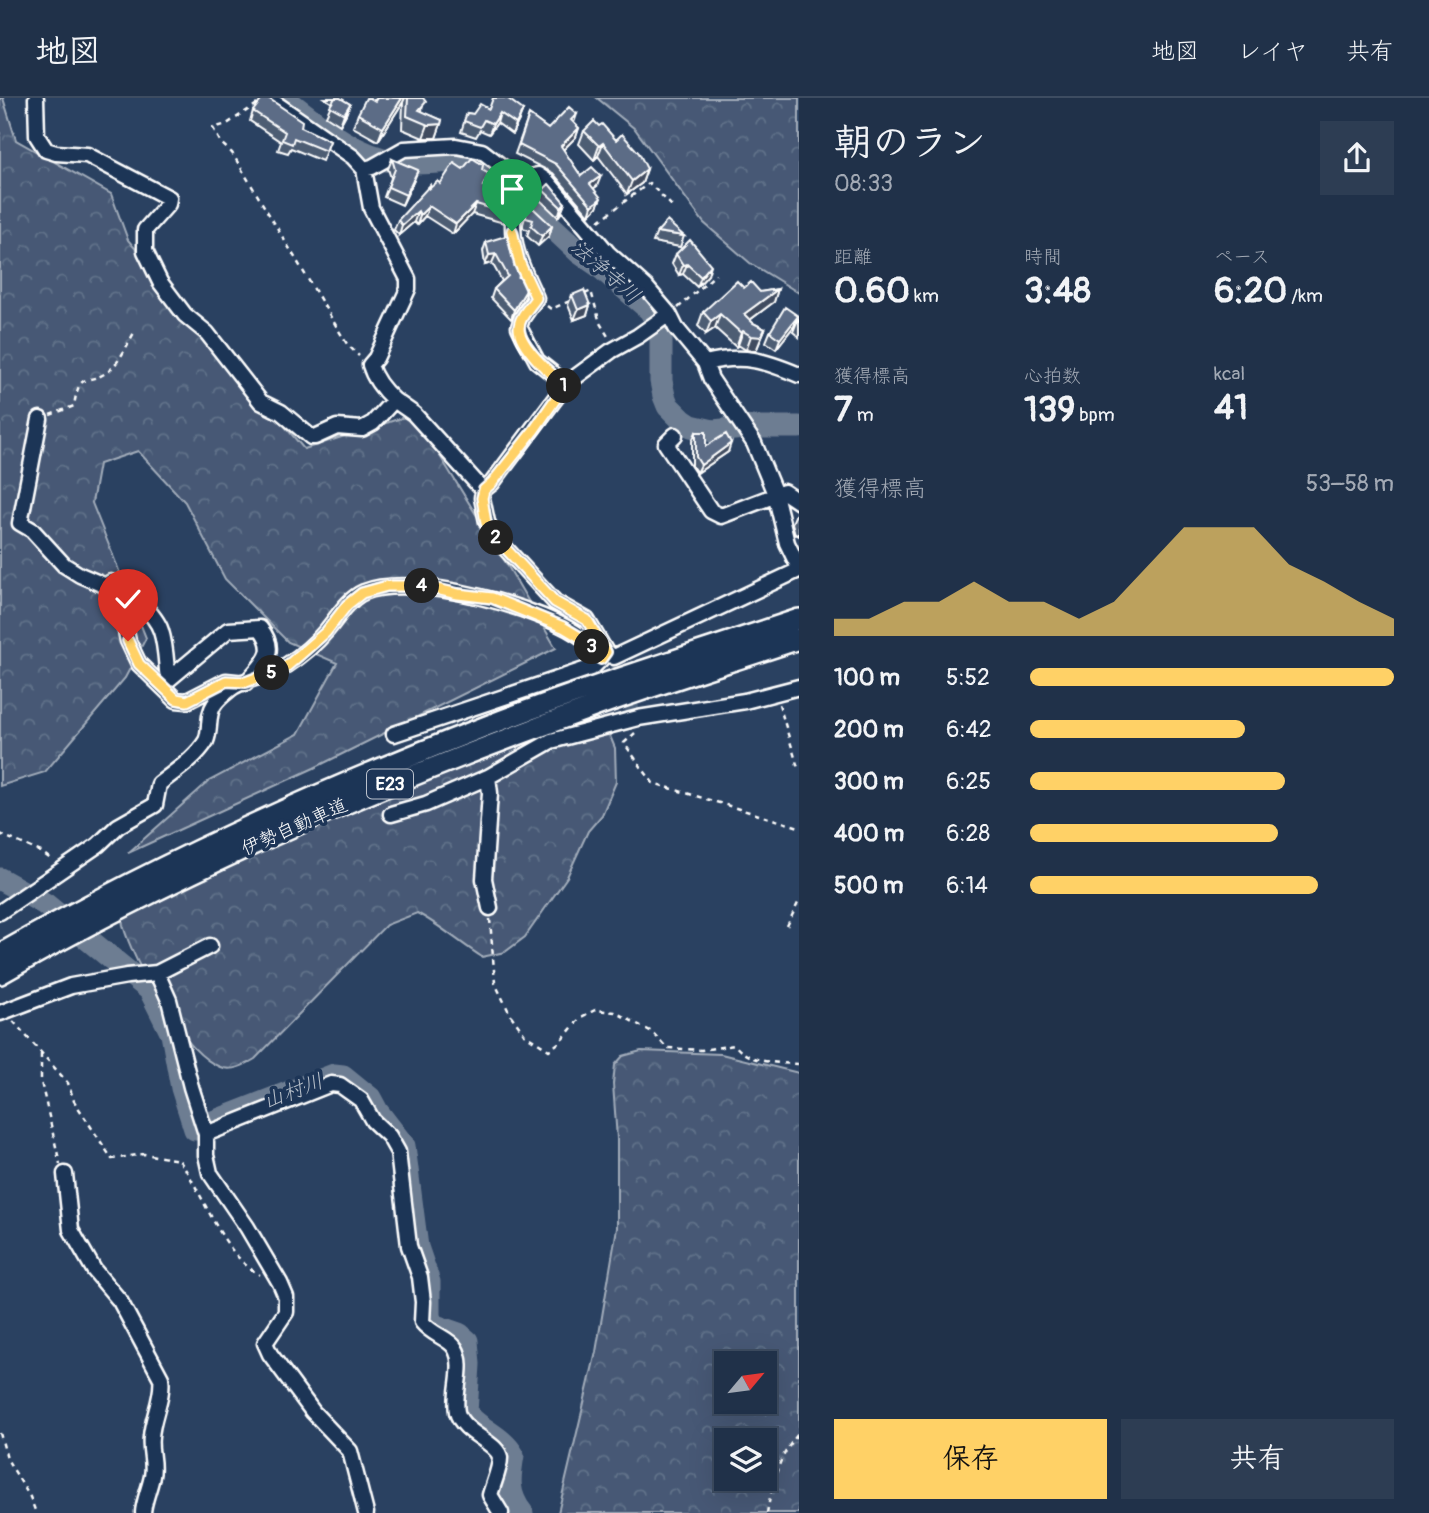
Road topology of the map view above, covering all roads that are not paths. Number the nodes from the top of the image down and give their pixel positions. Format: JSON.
{"nodes":[{"id":1,"x":36,"y":98,"type":"edge"},
{"id":2,"x":268,"y":98,"type":"edge"},
{"id":3,"x":364,"y":169,"type":"junction"},
{"id":4,"x":526,"y":178,"type":"junction"},
{"id":5,"x":670,"y":314,"type":"junction"},
{"id":6,"x":705,"y":363,"type":"junction"},
{"id":7,"x":799,"y":375,"type":"edge"},
{"id":8,"x":566,"y":384,"type":"junction"},
{"id":9,"x":394,"y":400,"type":"junction"},
{"id":10,"x":40,"y":419,"type":"road end"},
{"id":11,"x":675,"y":435,"type":"dead end"},
{"id":12,"x":484,"y":490,"type":"junction"},
{"id":13,"x":775,"y":494,"type":"junction"},
{"id":14,"x":799,"y":502,"type":"edge"},
{"id":15,"x":799,"y":569,"type":"edge"},
{"id":16,"x":106,"y":586,"type":"junction"},
{"id":17,"x":799,"y":619,"type":"edge"},
{"id":18,"x":799,"y":639,"type":"edge"},
{"id":19,"x":603,"y":655,"type":"junction"},
{"id":20,"x":246,"y":682,"type":"junction"},
{"id":21,"x":165,"y":683,"type":"junction"},
{"id":22,"x":799,"y":687,"type":"edge"},
{"id":23,"x":394,"y":734,"type":"dead end"},
{"id":24,"x":488,"y":777,"type":"junction"},
{"id":25,"x":391,"y":814,"type":"dead end"},
{"id":26,"x":490,"y":908,"type":"road end"},
{"id":27,"x":0,"y":912,"type":"edge"},
{"id":28,"x":210,"y":946,"type":"dead end"},
{"id":29,"x":0,"y":954,"type":"edge"},
{"id":30,"x":157,"y":973,"type":"junction"},
{"id":31,"x":0,"y":974,"type":"edge"},
{"id":32,"x":5,"y":1011,"type":"edge"},
{"id":33,"x":206,"y":1134,"type":"junction"},
{"id":34,"x":65,"y":1174,"type":"road end"},
{"id":35,"x":144,"y":1513,"type":"edge"},
{"id":36,"x":366,"y":1513,"type":"edge"},
{"id":37,"x":501,"y":1513,"type":"edge"}],
"edges":[{"from":1,"to":9,"type":"street"},
{"from":2,"to":3,"type":"street"},
{"from":3,"to":4,"type":"street"},
{"from":3,"to":9,"type":"street"},
{"from":4,"to":5,"type":"street"},
{"from":4,"to":8,"type":"street"},
{"from":5,"to":6,"type":"street"},
{"from":5,"to":8,"type":"street"},
{"from":6,"to":7,"type":"street"},
{"from":6,"to":13,"type":"street"},
{"from":8,"to":12,"type":"street"},
{"from":9,"to":12,"type":"street"},
{"from":10,"to":16,"type":"street"},
{"from":11,"to":13,"type":"street"},
{"from":12,"to":19,"type":"street"},
{"from":13,"to":14,"type":"street"},
{"from":13,"to":15,"type":"street"},
{"from":15,"to":19,"type":"street"},
{"from":16,"to":21,"type":"street"},
{"from":16,"to":21,"type":"street"},
{"from":17,"to":29,"type":"highway","name":"伊勢自動車道","number":"E23"},
{"from":18,"to":31,"type":"highway","name":"伊勢自動車道","number":"E23"},
{"from":19,"to":20,"type":"street"},
{"from":19,"to":23,"type":"street"},
{"from":20,"to":21,"type":"street"},
{"from":20,"to":21,"type":"street"},
{"from":20,"to":27,"type":"street"},
{"from":22,"to":24,"type":"street"},
{"from":24,"to":25,"type":"street"},
{"from":24,"to":26,"type":"street"},
{"from":28,"to":30,"type":"street"},
{"from":30,"to":32,"type":"street"},
{"from":30,"to":33,"type":"street"},
{"from":33,"to":36,"type":"street"},
{"from":33,"to":37,"type":"street"},
{"from":34,"to":35,"type":"street"}]}
